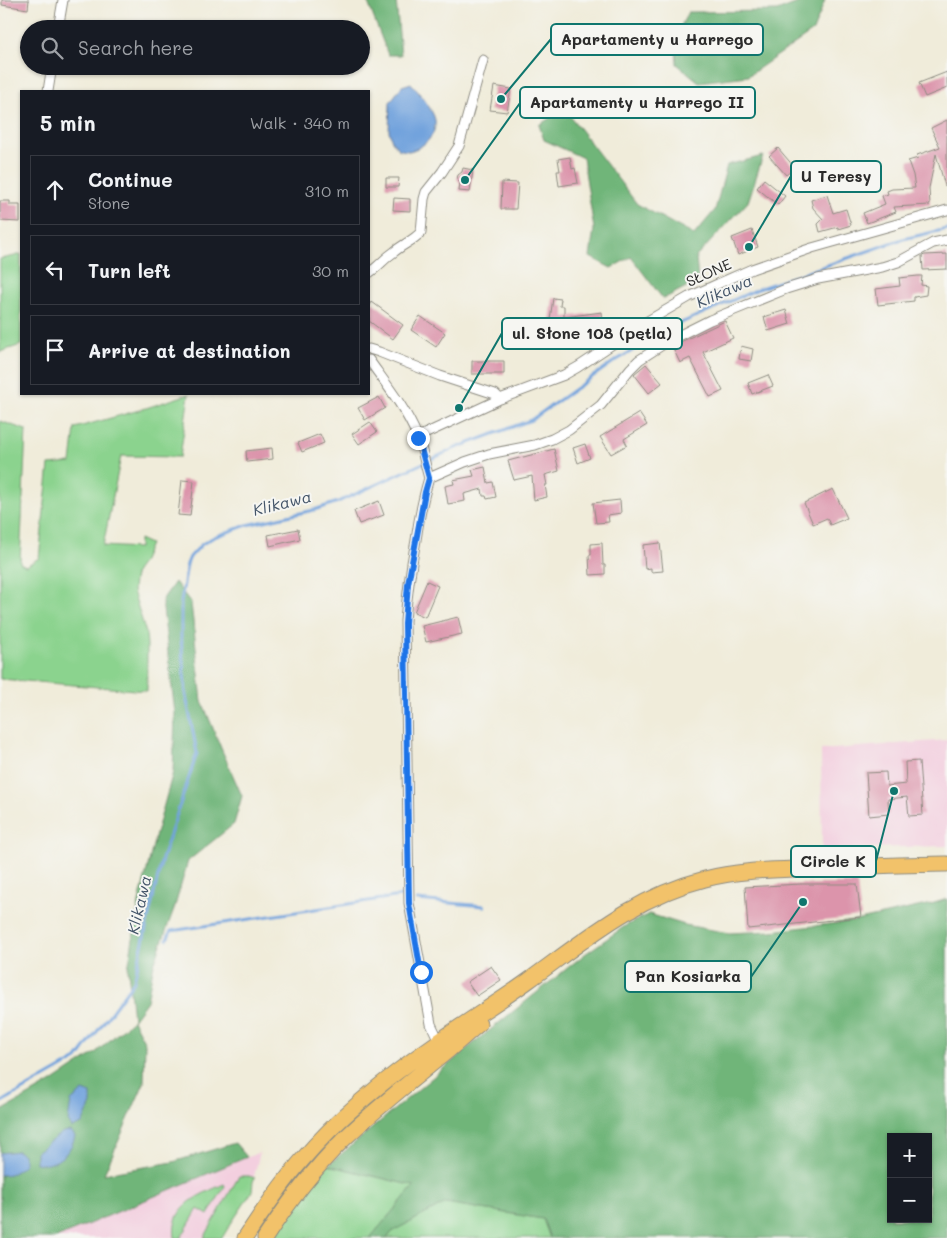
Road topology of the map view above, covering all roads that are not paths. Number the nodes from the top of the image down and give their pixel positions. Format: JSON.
{"nodes":[{"id":1,"x":63,"y":0,"type":"edge"},
{"id":2,"x":60,"y":20,"type":"edge"},
{"id":3,"x":483,"y":60,"type":"dead end"},
{"id":4,"x":51,"y":75,"type":"edge"},
{"id":5,"x":48,"y":90,"type":"edge"},
{"id":6,"x":947,"y":210,"type":"edge"},
{"id":7,"x":947,"y":240,"type":"edge"},
{"id":8,"x":370,"y":272,"type":"edge"},
{"id":9,"x":370,"y":349,"type":"edge"},
{"id":10,"x":370,"y":361,"type":"edge"},
{"id":11,"x":500,"y":399,"type":"junction"},
{"id":12,"x":418,"y":438,"type":"junction"},
{"id":13,"x":429,"y":478,"type":"junction"},
{"id":14,"x":947,"y":864,"type":"edge"},
{"id":15,"x":443,"y":1047,"type":"junction"},
{"id":16,"x":246,"y":1238,"type":"edge"},
{"id":17,"x":265,"y":1238,"type":"edge"}],
"edges":[{"from":1,"to":2,"type":"street"},
{"from":3,"to":8,"type":"street"},
{"from":4,"to":5,"type":"street"},
{"from":6,"to":11,"type":"street","name":"SŁONE"},
{"from":7,"to":13,"type":"street"},
{"from":9,"to":11,"type":"street"},
{"from":10,"to":12,"type":"street"},
{"from":11,"to":12,"type":"street","name":"SŁONE"},
{"from":12,"to":13,"type":"street"},
{"from":13,"to":15,"type":"street"},
{"from":14,"to":15,"type":"highway"},
{"from":15,"to":16,"type":"highway"},
{"from":15,"to":17,"type":"highway"}]}
